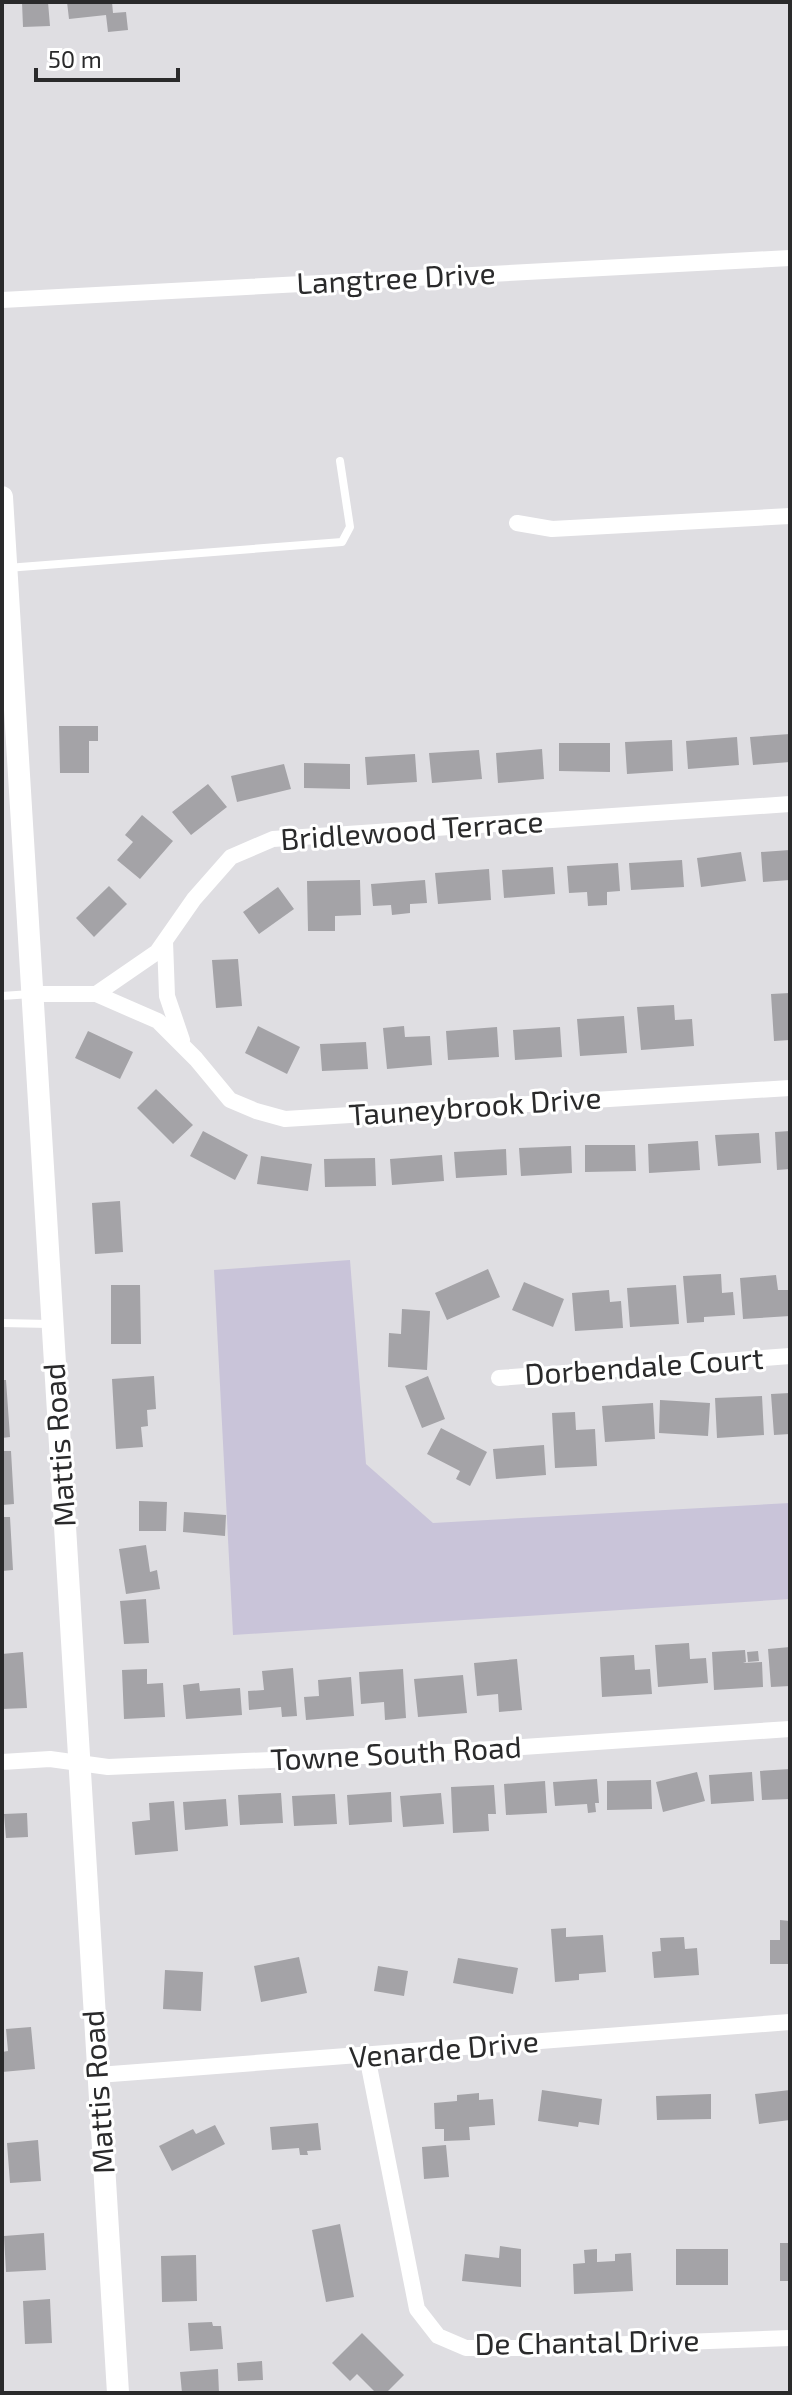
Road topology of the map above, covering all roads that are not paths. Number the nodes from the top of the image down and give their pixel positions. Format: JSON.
{"nodes":[{"id":1,"x":790,"y":258,"type":"edge"},
{"id":2,"x":2,"y":300,"type":"edge"},
{"id":3,"x":340,"y":461,"type":"dead end"},
{"id":4,"x":2,"y":497,"type":"edge"},
{"id":5,"x":790,"y":516,"type":"edge"},
{"id":6,"x":517,"y":523,"type":"dead end"},
{"id":7,"x":7,"y":568,"type":"junction"},
{"id":8,"x":790,"y":804,"type":"edge"},
{"id":9,"x":165,"y":941,"type":"junction"},
{"id":10,"x":31,"y":994,"type":"junction"},
{"id":11,"x":96,"y":994,"type":"junction"},
{"id":12,"x":2,"y":996,"type":"edge"},
{"id":13,"x":186,"y":1049,"type":"junction"},
{"id":14,"x":790,"y":1088,"type":"edge"},
{"id":15,"x":2,"y":1323,"type":"edge"},
{"id":16,"x":52,"y":1324,"type":"junction"},
{"id":17,"x":790,"y":1356,"type":"edge"},
{"id":18,"x":499,"y":1378,"type":"dead end"},
{"id":19,"x":790,"y":1729,"type":"edge"},
{"id":20,"x":2,"y":1762,"type":"edge"},
{"id":21,"x":79,"y":1763,"type":"junction"},
{"id":22,"x":790,"y":2022,"type":"edge"},
{"id":23,"x":367,"y":2056,"type":"junction"},
{"id":24,"x":98,"y":2075,"type":"junction"},
{"id":25,"x":790,"y":2338,"type":"edge"},
{"id":26,"x":118,"y":2393,"type":"edge"}],
"edges":[{"from":1,"to":2,"type":"street","name":"Langtree Drive"},
{"from":3,"to":7,"type":"lane"},
{"from":4,"to":7,"type":"main road","name":"Mattis Road"},
{"from":5,"to":6,"type":"street"},
{"from":7,"to":10,"type":"main road","name":"Mattis Road"},
{"from":8,"to":9,"type":"street","name":"Bridlewood Terrace"},
{"from":9,"to":11,"type":"street","name":"Bridlewood Terrace"},
{"from":9,"to":13,"type":"street","name":"Tauneybrook Drive"},
{"from":10,"to":11,"type":"street","name":"Tauneybrook Drive"},
{"from":10,"to":12,"type":"lane"},
{"from":10,"to":16,"type":"main road","name":"Mattis Road"},
{"from":11,"to":13,"type":"street","name":"Tauneybrook Drive"},
{"from":13,"to":14,"type":"street","name":"Tauneybrook Drive"},
{"from":15,"to":16,"type":"lane"},
{"from":16,"to":21,"type":"main road","name":"Mattis Road"},
{"from":17,"to":18,"type":"street","name":"Dorbendale Court"},
{"from":19,"to":21,"type":"street","name":"Towne South Road"},
{"from":20,"to":21,"type":"street","name":"Towne South Road"},
{"from":21,"to":24,"type":"main road","name":"Mattis Road"},
{"from":22,"to":23,"type":"street","name":"Venarde Drive"},
{"from":23,"to":24,"type":"street","name":"Venarde Drive"},
{"from":23,"to":25,"type":"street","name":"De Chantal Drive"},
{"from":24,"to":26,"type":"main road","name":"Mattis Road"}]}
